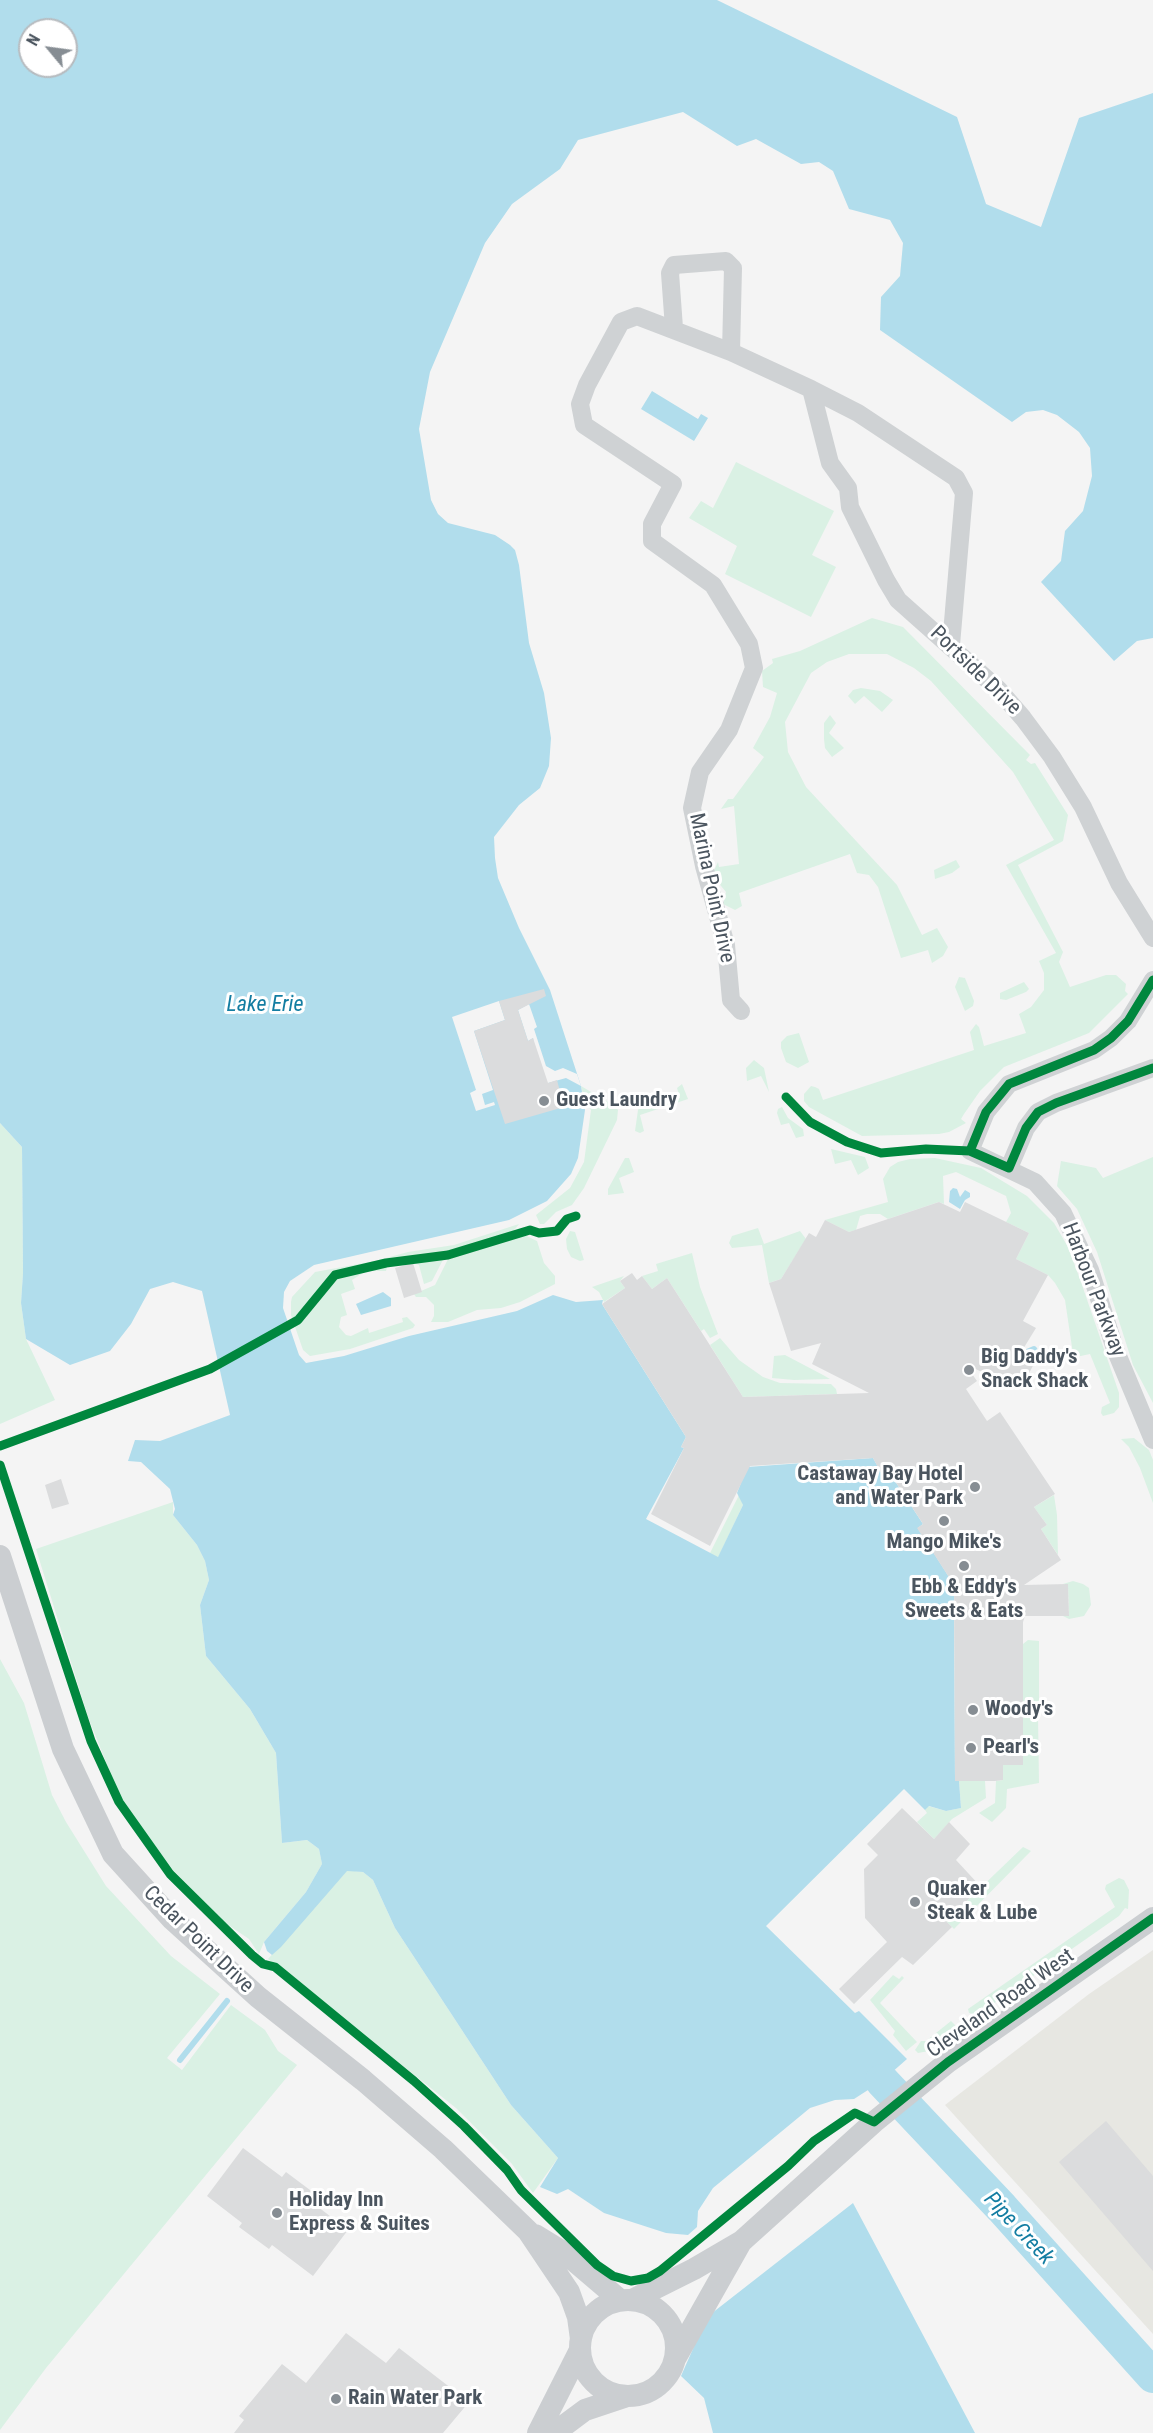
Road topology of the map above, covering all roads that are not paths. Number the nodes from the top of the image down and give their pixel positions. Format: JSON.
{"nodes":[{"id":1,"x":674,"y":328,"type":"junction"},
{"id":2,"x":731,"y":352,"type":"junction"},
{"id":3,"x":811,"y":389,"type":"junction"},
{"id":4,"x":951,"y":645,"type":"junction"},
{"id":5,"x":1153,"y":938,"type":"edge"},
{"id":6,"x":1153,"y":980,"type":"edge"},
{"id":7,"x":741,"y":1011,"type":"dead end"},
{"id":8,"x":1153,"y":1068,"type":"edge"},
{"id":9,"x":1009,"y":1168,"type":"junction"},
{"id":10,"x":1153,"y":1440,"type":"edge"},
{"id":11,"x":0,"y":1556,"type":"edge"},
{"id":12,"x":1153,"y":1918,"type":"edge"},
{"id":13,"x":528,"y":2231,"type":"junction"},
{"id":14,"x":742,"y":2241,"type":"junction"},
{"id":15,"x":626,"y":2300,"type":"junction"},
{"id":16,"x":580,"y":2344,"type":"junction"},
{"id":17,"x":675,"y":2358,"type":"junction"},
{"id":18,"x":624,"y":2397,"type":"junction"},
{"id":19,"x":538,"y":2433,"type":"edge"},
{"id":20,"x":554,"y":2433,"type":"edge"}],
"edges":[{"from":1,"to":2,"type":"street"},
{"from":1,"to":2,"type":"street"},
{"from":1,"to":7,"type":"street","name":"Marina Point Drive"},
{"from":2,"to":3,"type":"street"},
{"from":3,"to":4,"type":"street","name":"Portside Drive"},
{"from":3,"to":4,"type":"street"},
{"from":4,"to":5,"type":"street","name":"Portside Drive"},
{"from":6,"to":9,"type":"street","name":"Harbour Parkway"},
{"from":8,"to":9,"type":"street"},
{"from":9,"to":10,"type":"street","name":"Harbour Parkway"},
{"from":11,"to":13,"type":"main road","name":"Cedar Point Drive"},
{"from":12,"to":14,"type":"main road","name":"Cleveland Road West"},
{"from":13,"to":15,"type":"main road","name":"Cedar Point Drive"},
{"from":13,"to":16,"type":"main road","name":"Cedar Point Drive"},
{"from":14,"to":15,"type":"main road","name":"Cleveland Road West"},
{"from":14,"to":17,"type":"main road","name":"Cleveland Road West"},
{"from":15,"to":16,"type":"main road"},
{"from":15,"to":17,"type":"main road"},
{"from":16,"to":18,"type":"main road"},
{"from":16,"to":19,"type":"main road"},
{"from":17,"to":18,"type":"main road"},
{"from":18,"to":20,"type":"main road"}]}
